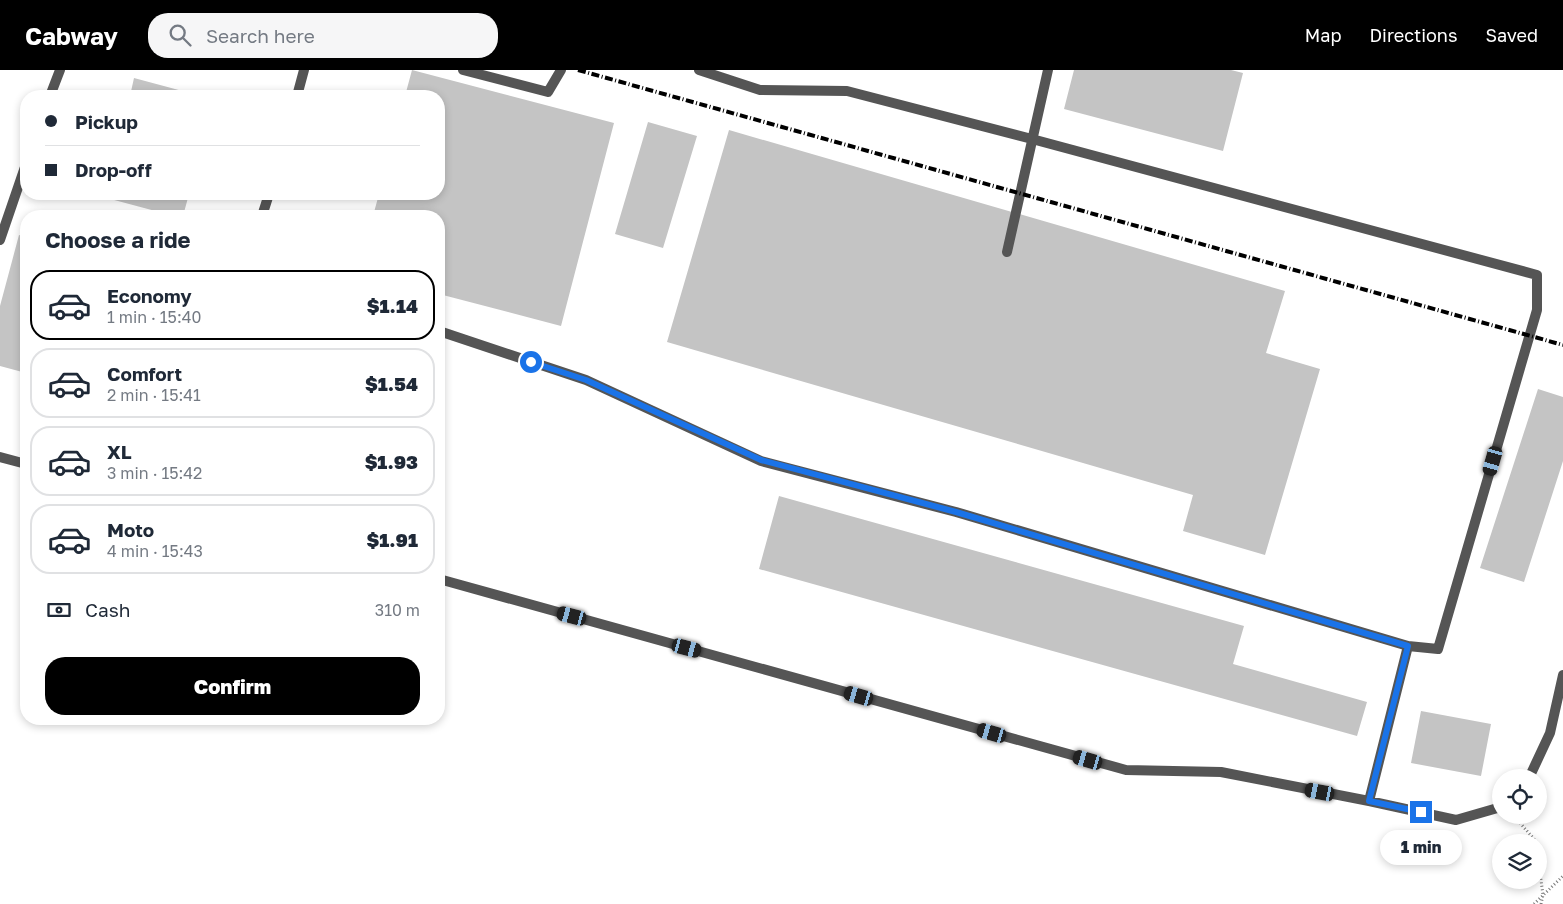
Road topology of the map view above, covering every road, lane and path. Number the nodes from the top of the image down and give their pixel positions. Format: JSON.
{"nodes":[{"id":1,"x":60,"y":70,"type":"edge"},
{"id":2,"x":304,"y":70,"type":"edge"},
{"id":3,"x":463,"y":70,"type":"edge"},
{"id":4,"x":561,"y":70,"type":"edge"},
{"id":5,"x":699,"y":70,"type":"edge"},
{"id":6,"x":1048,"y":70,"type":"edge"},
{"id":7,"x":52,"y":90,"type":"edge"},
{"id":8,"x":299,"y":90,"type":"edge"},
{"id":9,"x":1032,"y":139,"type":"junction"},
{"id":10,"x":20,"y":182,"type":"edge"},
{"id":11,"x":13,"y":202,"type":"junction"},
{"id":12,"x":0,"y":216,"type":"edge"},
{"id":13,"x":0,"y":240,"type":"edge"},
{"id":14,"x":1007,"y":252,"type":"dead end"},
{"id":15,"x":445,"y":333,"type":"edge"},
{"id":16,"x":0,"y":456,"type":"edge"},
{"id":17,"x":20,"y":462,"type":"edge"},
{"id":18,"x":445,"y":581,"type":"edge"},
{"id":19,"x":1408,"y":646,"type":"junction"},
{"id":20,"x":1563,"y":675,"type":"edge"},
{"id":21,"x":1533,"y":769,"type":"edge"},
{"id":22,"x":1369,"y":801,"type":"junction"},
{"id":23,"x":1492,"y":810,"type":"edge"},
{"id":24,"x":1521,"y":824,"type":"edge"},
{"id":25,"x":1530,"y":834,"type":"edge"},
{"id":26,"x":1563,"y":876,"type":"edge"},
{"id":27,"x":1542,"y":889,"type":"edge"},
{"id":28,"x":1543,"y":895,"type":"junction"},
{"id":29,"x":1534,"y":904,"type":"edge"},
{"id":30,"x":1541,"y":904,"type":"edge"}],
"edges":[{"from":1,"to":7,"type":"lane"},
{"from":2,"to":8,"type":"lane"},
{"from":3,"to":4,"type":"lane"},
{"from":5,"to":9,"type":"lane"},
{"from":6,"to":9,"type":"lane"},
{"from":9,"to":14,"type":"lane"},
{"from":9,"to":19,"type":"lane"},
{"from":10,"to":11,"type":"lane"},
{"from":11,"to":12,"type":"lane"},
{"from":11,"to":13,"type":"lane"},
{"from":15,"to":19,"type":"lane"},
{"from":16,"to":17,"type":"lane"},
{"from":18,"to":22,"type":"lane"},
{"from":19,"to":22,"type":"lane"},
{"from":20,"to":21,"type":"lane"},
{"from":22,"to":23,"type":"lane"},
{"from":24,"to":25,"type":"path"},
{"from":26,"to":28,"type":"path"},
{"from":27,"to":28,"type":"path"},
{"from":28,"to":29,"type":"path"},
{"from":28,"to":30,"type":"path"}]}
